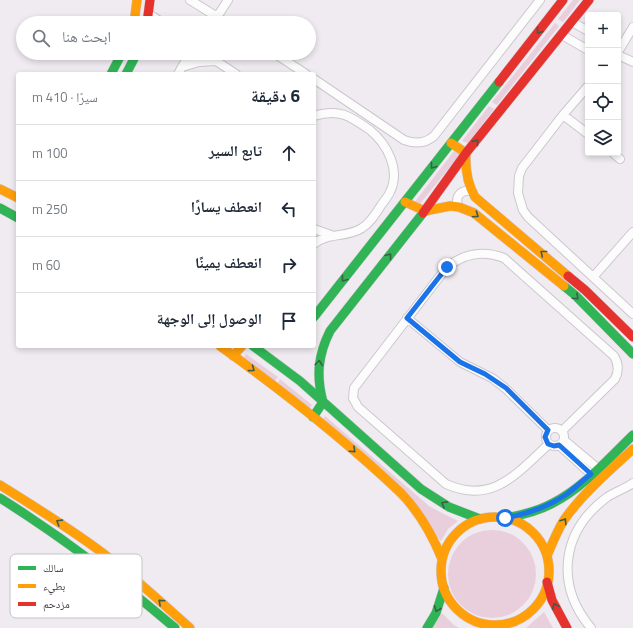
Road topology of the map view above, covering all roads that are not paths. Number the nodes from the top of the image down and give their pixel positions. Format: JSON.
{"nodes":[{"id":1,"x":137,"y":0,"type":"edge"},
{"id":2,"x":150,"y":0,"type":"edge"},
{"id":3,"x":190,"y":0,"type":"edge"},
{"id":4,"x":228,"y":0,"type":"edge"},
{"id":5,"x":540,"y":0,"type":"edge"},
{"id":6,"x":564,"y":0,"type":"edge"},
{"id":7,"x":589,"y":0,"type":"edge"},
{"id":8,"x":135,"y":16,"type":"edge"},
{"id":9,"x":148,"y":16,"type":"edge"},
{"id":10,"x":215,"y":16,"type":"edge"},
{"id":11,"x":218,"y":16,"type":"edge"},
{"id":12,"x":572,"y":22,"type":"junction"},
{"id":13,"x":633,"y":27,"type":"edge"},
{"id":14,"x":585,"y":29,"type":"edge"},
{"id":15,"x":562,"y":35,"type":"junction"},
{"id":16,"x":585,"y":48,"type":"edge"},
{"id":17,"x":620,"y":48,"type":"edge"},
{"id":18,"x":621,"y":56,"type":"edge"},
{"id":19,"x":118,"y":60,"type":"edge"},
{"id":20,"x":133,"y":60,"type":"edge"},
{"id":21,"x":186,"y":60,"type":"edge"},
{"id":22,"x":285,"y":60,"type":"edge"},
{"id":23,"x":217,"y":61,"type":"joint"},
{"id":24,"x":633,"y":62,"type":"edge"},
{"id":25,"x":180,"y":71,"type":"edge"},
{"id":26,"x":112,"y":72,"type":"edge"},
{"id":27,"x":127,"y":72,"type":"edge"},
{"id":28,"x":233,"y":72,"type":"edge"},
{"id":29,"x":303,"y":72,"type":"edge"},
{"id":30,"x":316,"y":80,"type":"edge"},
{"id":31,"x":585,"y":89,"type":"edge"},
{"id":32,"x":563,"y":115,"type":"junction"},
{"id":33,"x":316,"y":116,"type":"edge"},
{"id":34,"x":585,"y":132,"type":"edge"},
{"id":35,"x":451,"y":143,"type":"junction"},
{"id":36,"x":466,"y":153,"type":"junction"},
{"id":37,"x":616,"y":156,"type":"edge"},
{"id":38,"x":620,"y":159,"type":"dead end"},
{"id":39,"x":0,"y":189,"type":"edge"},
{"id":40,"x":471,"y":190,"type":"junction"},
{"id":41,"x":16,"y":196,"type":"edge"},
{"id":42,"x":16,"y":199,"type":"edge"},
{"id":43,"x":405,"y":202,"type":"junction"},
{"id":44,"x":459,"y":207,"type":"junction"},
{"id":45,"x":4,"y":210,"type":"edge"},
{"id":46,"x":425,"y":211,"type":"junction"},
{"id":47,"x":16,"y":217,"type":"edge"},
{"id":48,"x":316,"y":230,"type":"edge"},
{"id":49,"x":633,"y":232,"type":"edge"},
{"id":50,"x":334,"y":236,"type":"junction"},
{"id":51,"x":316,"y":243,"type":"edge"},
{"id":52,"x":594,"y":276,"type":"junction"},
{"id":53,"x":316,"y":314,"type":"edge"},
{"id":54,"x":633,"y":314,"type":"edge"},
{"id":55,"x":407,"y":318,"type":"junction"},
{"id":56,"x":633,"y":337,"type":"edge"},
{"id":57,"x":223,"y":348,"type":"edge"},
{"id":58,"x":240,"y":348,"type":"edge"},
{"id":59,"x":257,"y":348,"type":"edge"},
{"id":60,"x":633,"y":354,"type":"edge"},
{"id":61,"x":234,"y":356,"type":"junction"},
{"id":62,"x":323,"y":402,"type":"junction"},
{"id":63,"x":313,"y":417,"type":"junction"},
{"id":64,"x":548,"y":430,"type":"junction"},
{"id":65,"x":562,"y":431,"type":"junction"},
{"id":66,"x":633,"y":435,"type":"edge"},
{"id":67,"x":562,"y":442,"type":"junction"},
{"id":68,"x":548,"y":444,"type":"junction"},
{"id":69,"x":633,"y":450,"type":"edge"},
{"id":70,"x":594,"y":471,"type":"junction"},
{"id":71,"x":606,"y":475,"type":"junction"},
{"id":72,"x":580,"y":483,"type":"junction"},
{"id":73,"x":633,"y":483,"type":"edge"},
{"id":74,"x":0,"y":485,"type":"edge"},
{"id":75,"x":589,"y":491,"type":"junction"},
{"id":76,"x":0,"y":498,"type":"edge"},
{"id":77,"x":505,"y":518,"type":"junction"},
{"id":78,"x":480,"y":519,"type":"junction"},
{"id":79,"x":85,"y":554,"type":"edge"},
{"id":80,"x":104,"y":554,"type":"edge"},
{"id":81,"x":546,"y":556,"type":"junction"},
{"id":82,"x":442,"y":559,"type":"junction"},
{"id":83,"x":547,"y":582,"type":"junction"},
{"id":84,"x":142,"y":585,"type":"edge"},
{"id":85,"x":444,"y":588,"type":"junction"},
{"id":86,"x":142,"y":599,"type":"edge"},
{"id":87,"x":487,"y":624,"type":"junction"},
{"id":88,"x":500,"y":624,"type":"junction"},
{"id":89,"x":175,"y":628,"type":"edge"},
{"id":90,"x":190,"y":628,"type":"edge"},
{"id":91,"x":428,"y":628,"type":"edge"},
{"id":92,"x":470,"y":628,"type":"edge"},
{"id":93,"x":512,"y":628,"type":"edge"},
{"id":94,"x":567,"y":628,"type":"edge"},
{"id":95,"x":591,"y":628,"type":"edge"}],
"edges":[{"from":1,"to":8,"type":"street"},
{"from":2,"to":9,"type":"street"},
{"from":3,"to":10,"type":"street"},
{"from":4,"to":11,"type":"street"},
{"from":5,"to":30,"type":"street"},
{"from":6,"to":35,"type":"street","one_way":true},
{"from":7,"to":12,"type":"street"},
{"from":12,"to":14,"type":"street"},
{"from":12,"to":15,"type":"street"},
{"from":13,"to":17,"type":"street"},
{"from":15,"to":16,"type":"street"},
{"from":36,"to":15,"type":"street","one_way":true},
{"from":18,"to":24,"type":"street"},
{"from":19,"to":26,"type":"street"},
{"from":20,"to":27,"type":"street"},
{"from":21,"to":25,"type":"street"},
{"from":22,"to":29,"type":"street"},
{"from":23,"to":25,"type":"street"},
{"from":23,"to":28,"type":"street"},
{"from":31,"to":32,"type":"street"},
{"from":32,"to":34,"type":"street"},
{"from":32,"to":52,"type":"street"},
{"from":33,"to":50,"type":"street"},
{"from":35,"to":36,"type":"street"},
{"from":35,"to":43,"type":"street","one_way":true},
{"from":36,"to":40,"type":"street"},
{"from":36,"to":46,"type":"street"},
{"from":37,"to":38,"type":"street"},
{"from":39,"to":41,"type":"street"},
{"from":40,"to":44,"type":"street"},
{"from":56,"to":40,"type":"street","one_way":true},
{"from":42,"to":45,"type":"street"},
{"from":43,"to":46,"type":"street"},
{"from":43,"to":53,"type":"street","one_way":true},
{"from":44,"to":46,"type":"street"},
{"from":44,"to":60,"type":"street","one_way":true},
{"from":45,"to":47,"type":"street"},
{"from":62,"to":46,"type":"street","one_way":true},
{"from":48,"to":50,"type":"street"},
{"from":49,"to":52,"type":"street"},
{"from":50,"to":51,"type":"street"},
{"from":52,"to":54,"type":"street"},
{"from":55,"to":64,"type":"street"},
{"from":55,"to":65,"type":"street"},
{"from":55,"to":68,"type":"street"},
{"from":57,"to":61,"type":"street"},
{"from":58,"to":61,"type":"street"},
{"from":59,"to":62,"type":"street"},
{"from":61,"to":63,"type":"street","one_way":true},
{"from":62,"to":63,"type":"street"},
{"from":78,"to":62,"type":"street","one_way":true},
{"from":63,"to":82,"type":"street","one_way":true},
{"from":64,"to":65,"type":"street"},
{"from":64,"to":68,"type":"street"},
{"from":65,"to":67,"type":"street"},
{"from":66,"to":70,"type":"street"},
{"from":67,"to":68,"type":"street"},
{"from":67,"to":70,"type":"street"},
{"from":69,"to":71,"type":"street"},
{"from":70,"to":71,"type":"street"},
{"from":70,"to":72,"type":"street"},
{"from":71,"to":75,"type":"street"},
{"from":72,"to":75,"type":"street"},
{"from":72,"to":77,"type":"street"},
{"from":73,"to":95,"type":"street"},
{"from":80,"to":74,"type":"street","one_way":true},
{"from":81,"to":75,"type":"street","one_way":true},
{"from":76,"to":79,"type":"street"},
{"from":77,"to":78,"type":"street"},
{"from":77,"to":81,"type":"street"},
{"from":78,"to":82,"type":"street"},
{"from":81,"to":83,"type":"street"},
{"from":82,"to":85,"type":"street"},
{"from":83,"to":88,"type":"street"},
{"from":94,"to":83,"type":"street","one_way":true},
{"from":90,"to":84,"type":"street","one_way":true},
{"from":85,"to":87,"type":"street"},
{"from":85,"to":91,"type":"street","one_way":true},
{"from":86,"to":89,"type":"street"},
{"from":87,"to":88,"type":"street"},
{"from":87,"to":92,"type":"street"},
{"from":88,"to":93,"type":"street"}]}
